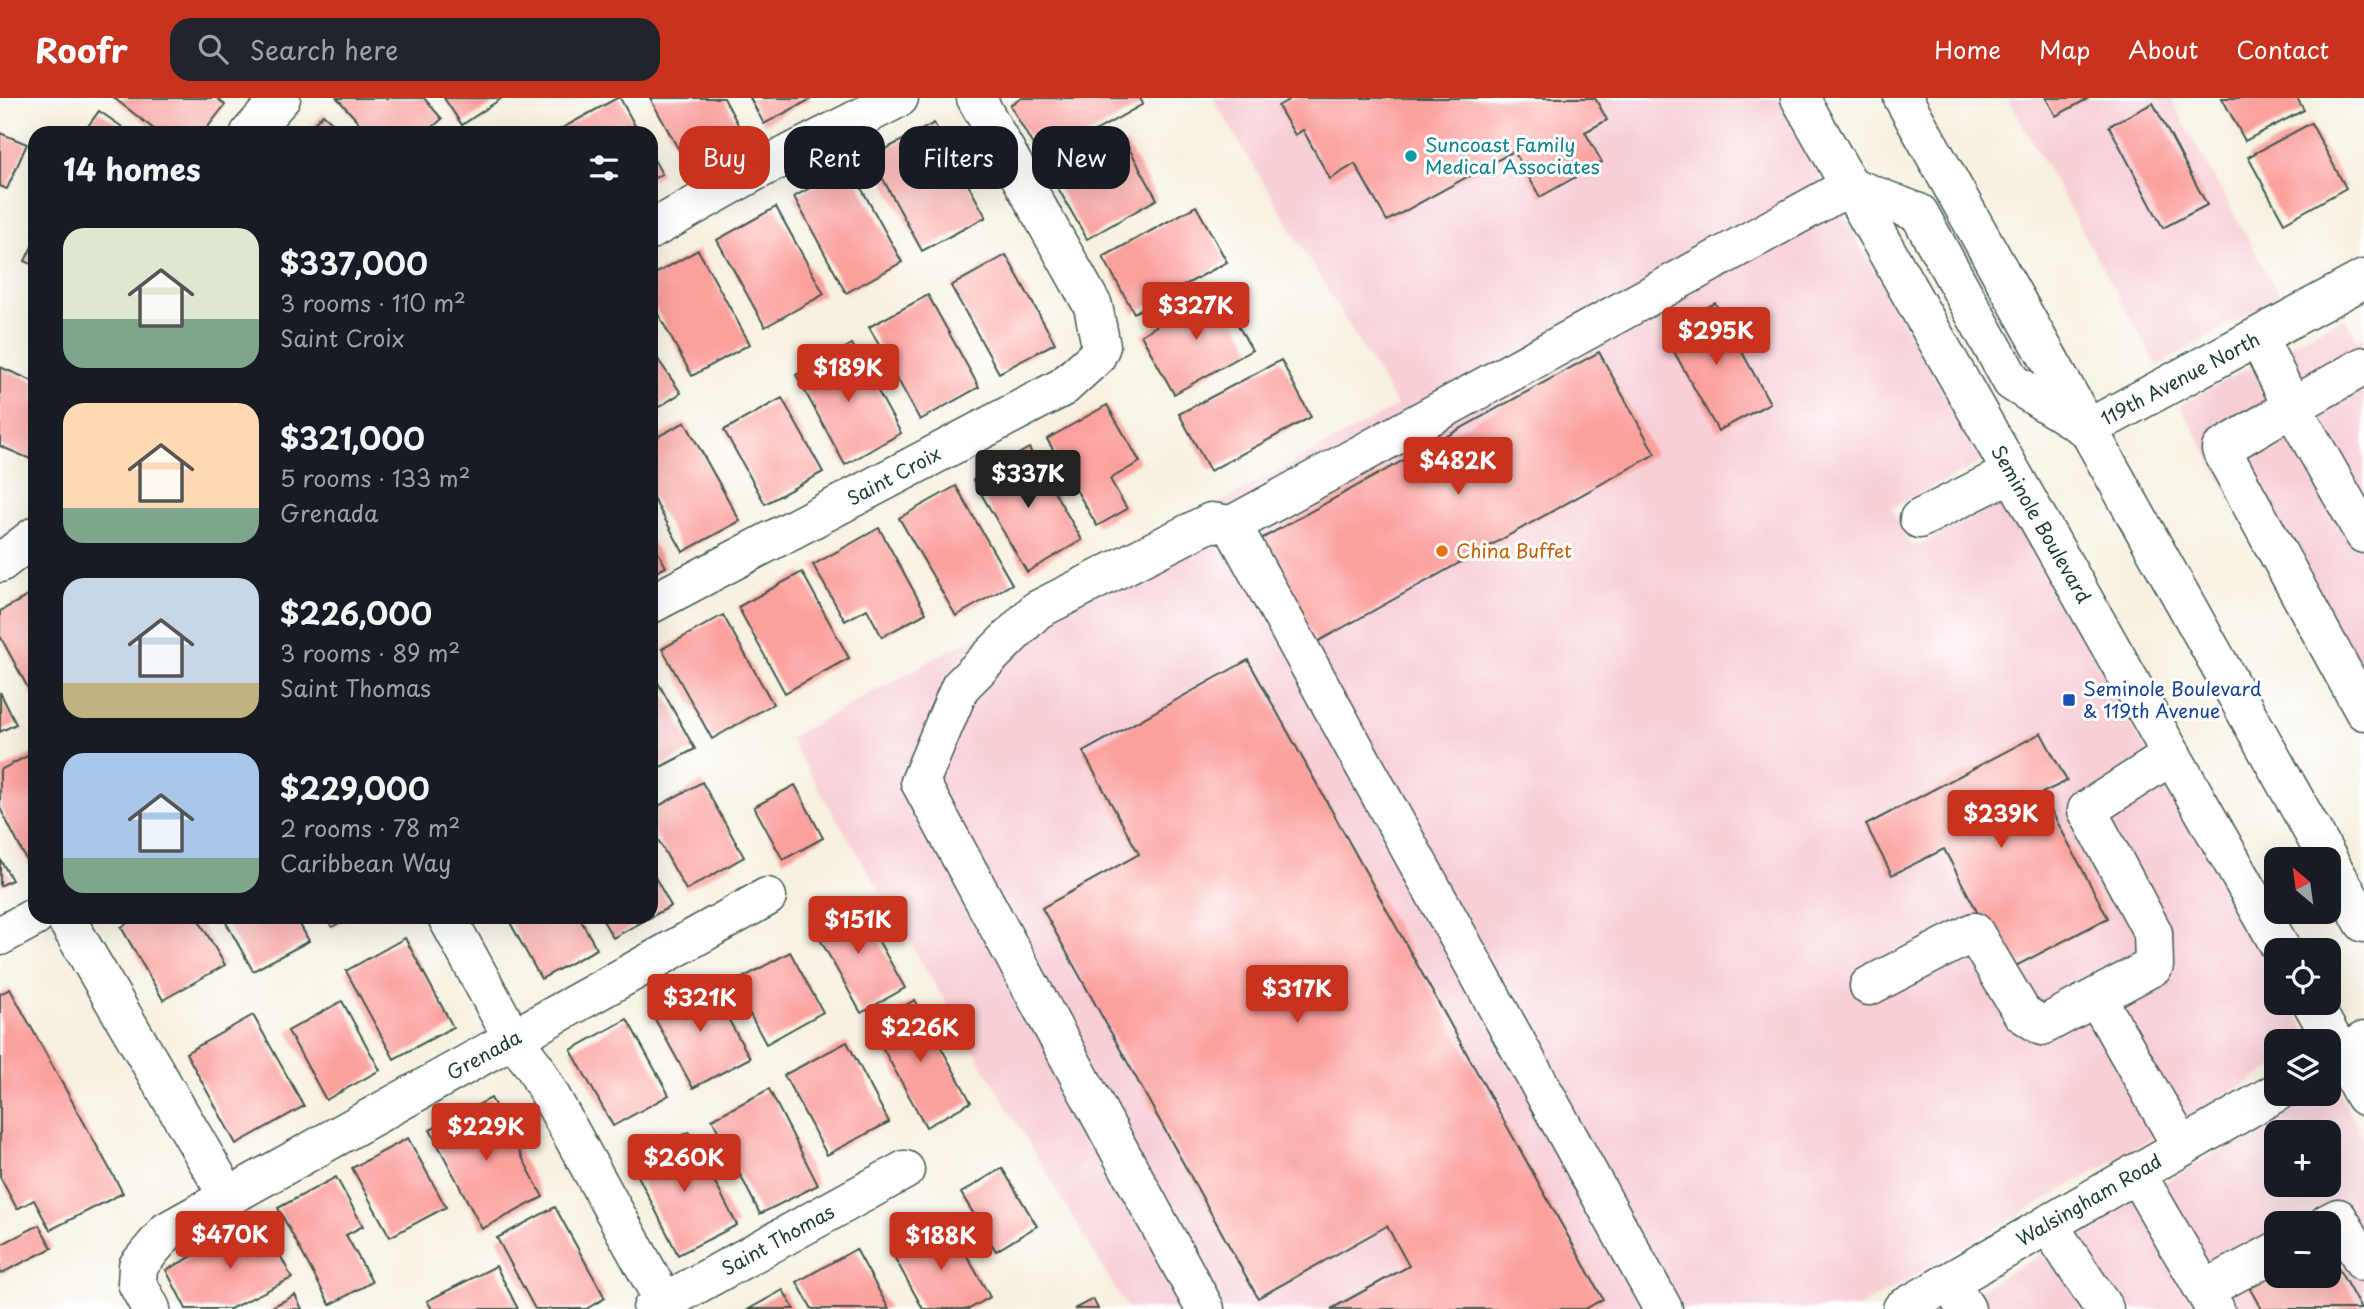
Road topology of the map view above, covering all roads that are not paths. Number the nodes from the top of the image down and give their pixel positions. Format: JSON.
{"nodes":[{"id":1,"x":281,"y":98,"type":"edge"},
{"id":2,"x":899,"y":98,"type":"edge"},
{"id":3,"x":976,"y":98,"type":"edge"},
{"id":4,"x":1800,"y":98,"type":"edge"},
{"id":5,"x":1903,"y":98,"type":"edge"},
{"id":6,"x":256,"y":126,"type":"edge"},
{"id":7,"x":1850,"y":186,"type":"junction"},
{"id":8,"x":658,"y":226,"type":"edge"},
{"id":9,"x":2364,"y":279,"type":"edge"},
{"id":10,"x":2258,"y":337,"type":"junction"},
{"id":11,"x":2364,"y":366,"type":"edge"},
{"id":12,"x":2292,"y":407,"type":"junction"},
{"id":13,"x":2087,"y":429,"type":"junction"},
{"id":14,"x":2011,"y":472,"type":"junction"},
{"id":15,"x":1919,"y":519,"type":"dead end"},
{"id":16,"x":1232,"y":525,"type":"junction"},
{"id":17,"x":2364,"y":534,"type":"edge"},
{"id":18,"x":28,"y":541,"type":"edge"},
{"id":19,"x":0,"y":563,"type":"edge"},
{"id":20,"x":658,"y":600,"type":"edge"},
{"id":21,"x":2364,"y":711,"type":"edge"},
{"id":22,"x":2172,"y":755,"type":"junction"},
{"id":23,"x":2322,"y":847,"type":"edge"},
{"id":24,"x":2342,"y":883,"type":"edge"},
{"id":25,"x":767,"y":897,"type":"dead end"},
{"id":26,"x":28,"y":921,"type":"edge"},
{"id":27,"x":2364,"y":923,"type":"edge"},
{"id":28,"x":69,"y":924,"type":"edge"},
{"id":29,"x":451,"y":924,"type":"edge"},
{"id":30,"x":0,"y":936,"type":"edge"},
{"id":31,"x":2275,"y":938,"type":"edge"},
{"id":32,"x":1869,"y":986,"type":"dead end"},
{"id":33,"x":2097,"y":998,"type":"junction"},
{"id":34,"x":2320,"y":1015,"type":"edge"},
{"id":35,"x":513,"y":1039,"type":"junction"},
{"id":36,"x":2345,"y":1052,"type":"edge"},
{"id":37,"x":2364,"y":1096,"type":"edge"},
{"id":38,"x":2264,"y":1100,"type":"edge"},
{"id":39,"x":2182,"y":1147,"type":"junction"},
{"id":40,"x":905,"y":1170,"type":"dead end"},
{"id":41,"x":2136,"y":1173,"type":"junction"},
{"id":42,"x":228,"y":1196,"type":"junction"},
{"id":43,"x":2341,"y":1223,"type":"edge"},
{"id":44,"x":2048,"y":1224,"type":"junction"},
{"id":45,"x":2264,"y":1260,"type":"edge"},
{"id":46,"x":2364,"y":1262,"type":"edge"},
{"id":47,"x":1957,"y":1295,"type":"edge"},
{"id":48,"x":2210,"y":1299,"type":"edge"},
{"id":49,"x":662,"y":1307,"type":"edge"},
{"id":50,"x":151,"y":1309,"type":"edge"},
{"id":51,"x":1205,"y":1309,"type":"edge"},
{"id":52,"x":1663,"y":1309,"type":"edge"},
{"id":53,"x":1902,"y":1309,"type":"edge"},
{"id":54,"x":2104,"y":1309,"type":"edge"}],
"edges":[{"from":1,"to":6,"type":"street"},
{"from":2,"to":8,"type":"street"},
{"from":3,"to":20,"type":"street","name":"Saint Croix"},
{"from":4,"to":7,"type":"street","name":"Seminole Boulevard"},
{"from":5,"to":13,"type":"street"},
{"from":7,"to":13,"type":"street","name":"119th Avenue North"},
{"from":7,"to":14,"type":"street","name":"Seminole Boulevard"},
{"from":7,"to":16,"type":"street"},
{"from":9,"to":10,"type":"street","name":"119th Avenue North"},
{"from":10,"to":12,"type":"street"},
{"from":10,"to":13,"type":"street","name":"119th Avenue North"},
{"from":11,"to":12,"type":"street"},
{"from":12,"to":17,"type":"street"},
{"from":12,"to":21,"type":"street"},
{"from":13,"to":23,"type":"street"},
{"from":14,"to":15,"type":"street"},
{"from":14,"to":22,"type":"street","name":"Seminole Boulevard"},
{"from":16,"to":51,"type":"street"},
{"from":16,"to":52,"type":"street"},
{"from":18,"to":19,"type":"street"},
{"from":22,"to":31,"type":"street","name":"Seminole Boulevard"},
{"from":22,"to":33,"type":"street"},
{"from":24,"to":27,"type":"street"},
{"from":25,"to":35,"type":"street","name":"Grenada"},
{"from":26,"to":30,"type":"street"},
{"from":28,"to":42,"type":"street"},
{"from":29,"to":35,"type":"street"},
{"from":32,"to":33,"type":"street"},
{"from":33,"to":39,"type":"street"},
{"from":34,"to":36,"type":"street"},
{"from":35,"to":42,"type":"street","name":"Grenada"},
{"from":35,"to":49,"type":"street"},
{"from":36,"to":37,"type":"street"},
{"from":38,"to":39,"type":"street","name":"Walsingham Road"},
{"from":39,"to":41,"type":"street","name":"Walsingham Road"},
{"from":40,"to":49,"type":"street","name":"Saint Thomas"},
{"from":41,"to":44,"type":"street","name":"Walsingham Road"},
{"from":41,"to":48,"type":"street"},
{"from":42,"to":50,"type":"street","name":"Grenada"},
{"from":43,"to":46,"type":"street"},
{"from":44,"to":47,"type":"street","name":"Walsingham Road"},
{"from":44,"to":54,"type":"street"},
{"from":45,"to":48,"type":"street"},
{"from":47,"to":53,"type":"street","name":"Walsingham Road"}]}
